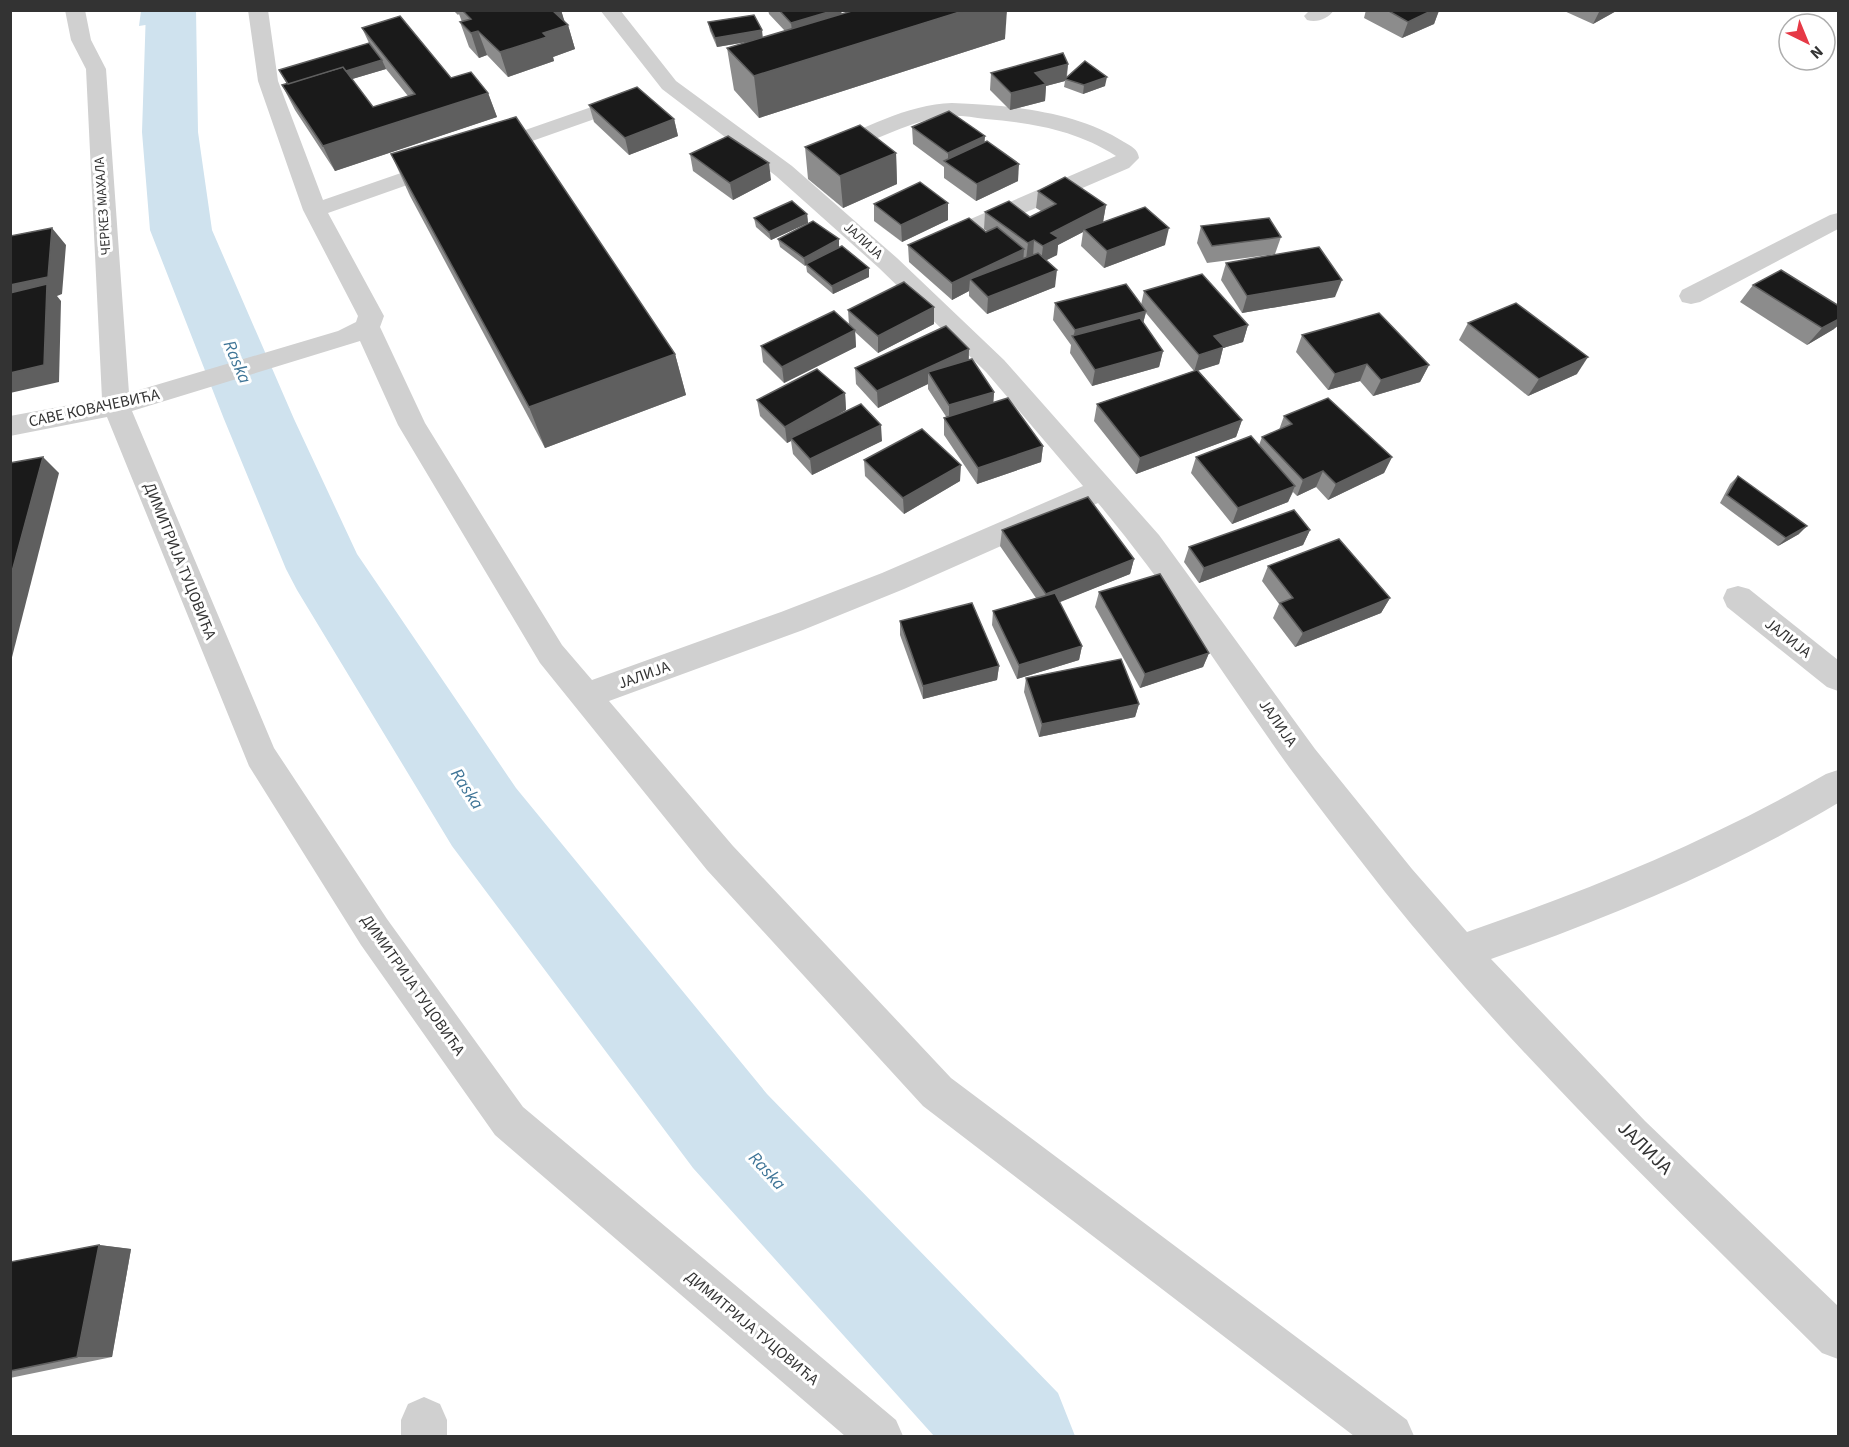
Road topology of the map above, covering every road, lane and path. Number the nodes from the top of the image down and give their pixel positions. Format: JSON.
{"nodes":[{"id":1,"x":75,"y":10,"type":"edge"},
{"id":2,"x":258,"y":10,"type":"edge"},
{"id":3,"x":609,"y":10,"type":"edge"},
{"id":4,"x":669,"y":85,"type":"junction"},
{"id":5,"x":784,"y":171,"type":"junction"},
{"id":6,"x":315,"y":210,"type":"junction"},
{"id":7,"x":1839,"y":220,"type":"edge"},
{"id":8,"x":906,"y":256,"type":"junction"},
{"id":9,"x":1691,"y":296,"type":"dead end"},
{"id":10,"x":367,"y":327,"type":"junction"},
{"id":11,"x":116,"y":406,"type":"junction"},
{"id":12,"x":10,"y":426,"type":"edge"},
{"id":13,"x":1103,"y":489,"type":"junction"},
{"id":14,"x":1738,"y":598,"type":"dead end"},
{"id":15,"x":1839,"y":678,"type":"edge"},
{"id":16,"x":584,"y":696,"type":"junction"},
{"id":17,"x":1839,"y":785,"type":"edge"},
{"id":18,"x":1460,"y":952,"type":"junction"},
{"id":19,"x":1839,"y":1337,"type":"edge"},
{"id":20,"x":880,"y":1437,"type":"edge"},
{"id":21,"x":1391,"y":1437,"type":"edge"}],
"edges":[{"from":1,"to":11,"type":"street","name":"ЧЕРКЕЗ МАХАЛА"},
{"from":2,"to":6,"type":"street"},
{"from":3,"to":4,"type":"street","name":"ЈАЛИЈА"},
{"from":4,"to":5,"type":"street","name":"ЈАЛИЈА"},
{"from":4,"to":6,"type":"street"},
{"from":5,"to":8,"type":"street","name":"ЈАЛИЈА"},
{"from":5,"to":8,"type":"street"},
{"from":6,"to":10,"type":"street"},
{"from":7,"to":9,"type":"street"},
{"from":8,"to":13,"type":"street","name":"ЈАЛИЈА"},
{"from":10,"to":11,"type":"street","name":"САВЕ КОВАЧЕВИЋА"},
{"from":10,"to":16,"type":"street"},
{"from":11,"to":12,"type":"street","name":"САВЕ КОВАЧЕВИЋА"},
{"from":11,"to":20,"type":"street","name":"ДИМИТРИЈА ТУЦОВИЋА"},
{"from":13,"to":16,"type":"street","name":"ЈАЛИЈА"},
{"from":13,"to":18,"type":"street","name":"ЈАЛИЈА"},
{"from":14,"to":15,"type":"street","name":"ЈАЛИЈА"},
{"from":16,"to":21,"type":"street"},
{"from":17,"to":18,"type":"street"},
{"from":18,"to":19,"type":"street","name":"ЈАЛИЈА"}]}
